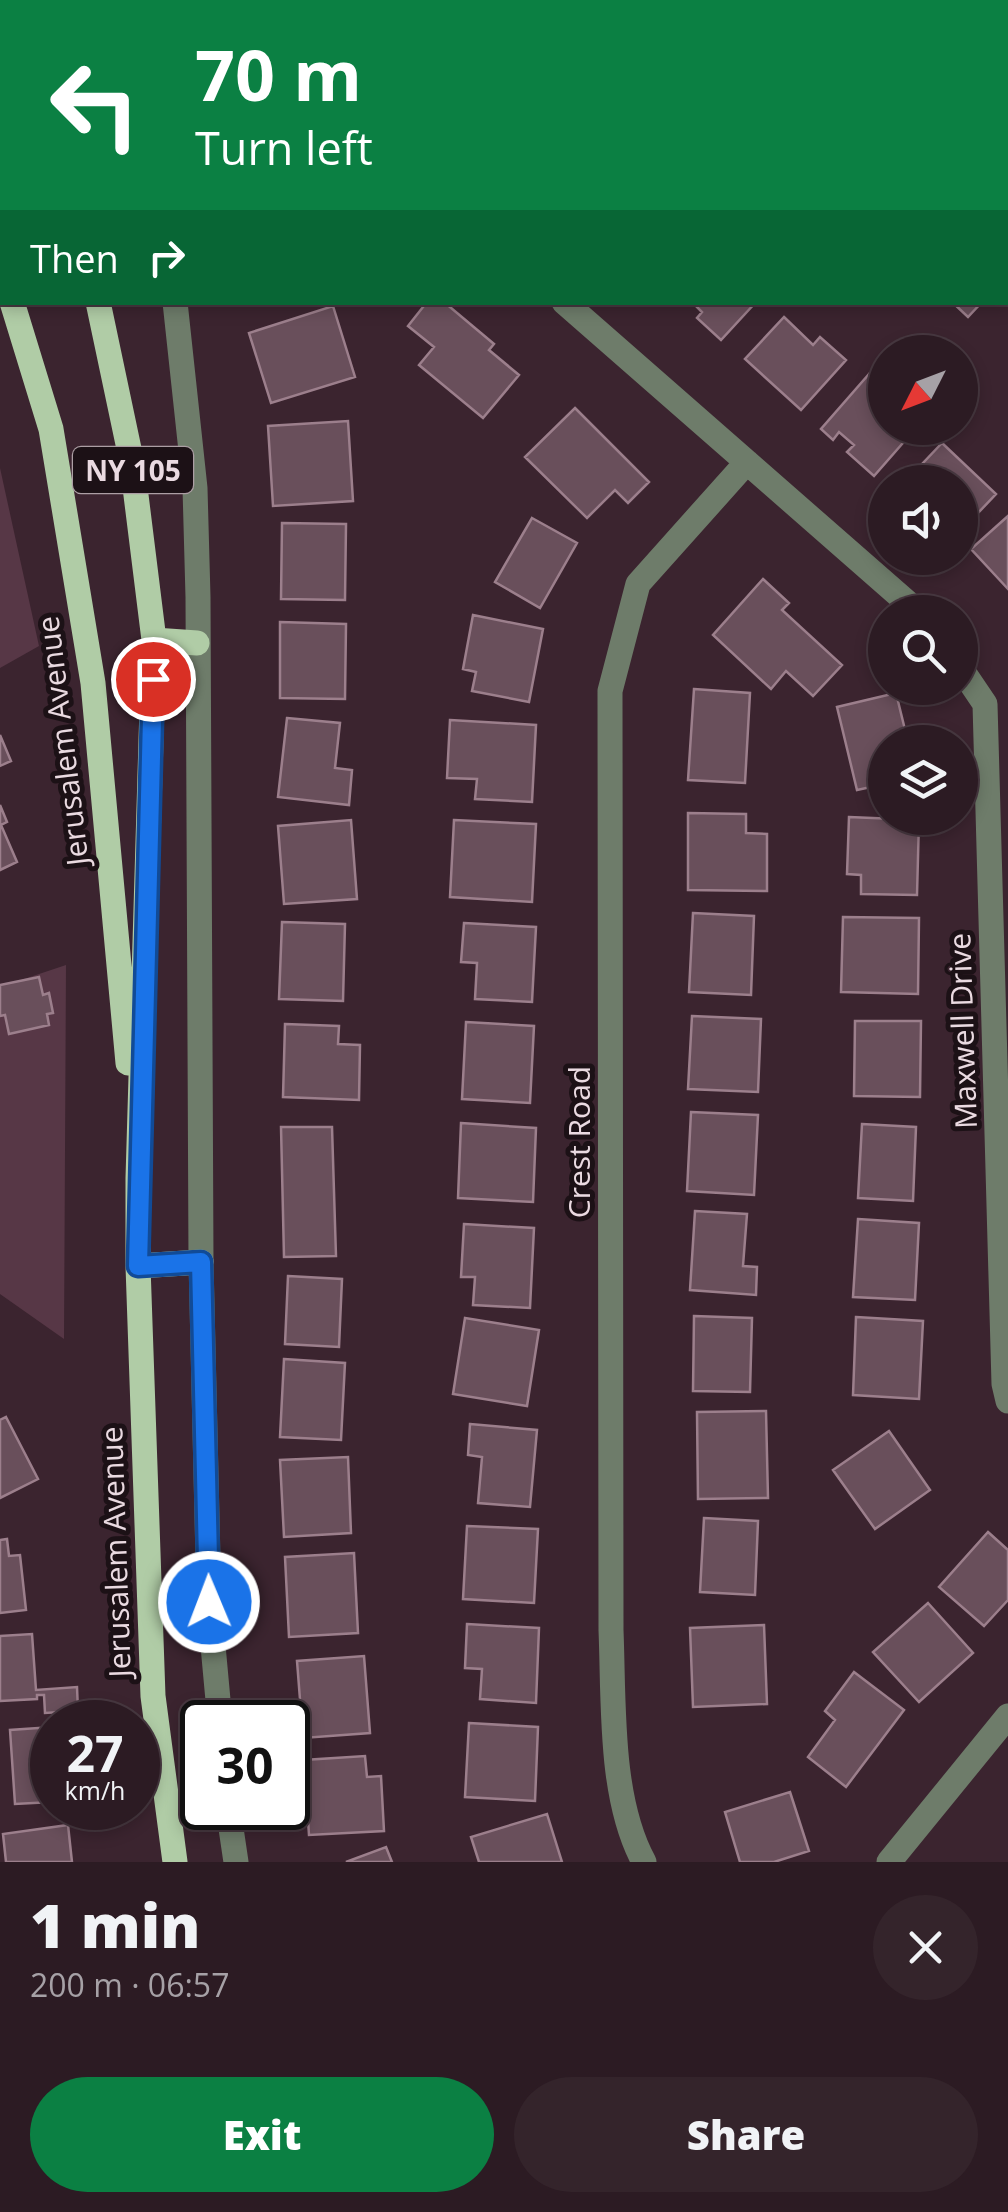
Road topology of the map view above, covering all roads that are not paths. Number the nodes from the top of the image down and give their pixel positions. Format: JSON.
{"nodes":[{"id":1,"x":13,"y":305,"type":"edge"},
{"id":2,"x":99,"y":305,"type":"edge"},
{"id":3,"x":175,"y":305,"type":"edge"},
{"id":4,"x":567,"y":305,"type":"edge"},
{"id":5,"x":748,"y":462,"type":"junction"},
{"id":6,"x":899,"y":595,"type":"edge"},
{"id":7,"x":154,"y":640,"type":"junction"},
{"id":8,"x":197,"y":643,"type":"junction"},
{"id":9,"x":978,"y":694,"type":"edge"},
{"id":10,"x":138,"y":1178,"type":"junction"},
{"id":11,"x":201,"y":1262,"type":"junction"},
{"id":12,"x":138,"y":1266,"type":"junction"},
{"id":13,"x":1008,"y":1401,"type":"edge"},
{"id":14,"x":218,"y":1700,"type":"edge"},
{"id":15,"x":1008,"y":1716,"type":"edge"},
{"id":16,"x":231,"y":1830,"type":"edge"},
{"id":17,"x":175,"y":1862,"type":"edge"},
{"id":18,"x":236,"y":1862,"type":"edge"},
{"id":19,"x":644,"y":1862,"type":"edge"},
{"id":20,"x":888,"y":1862,"type":"edge"}],
"edges":[{"from":1,"to":10,"type":"main road","name":"Jerusalem Avenue","number":"NY 105"},
{"from":2,"to":7,"type":"main road","name":"Jerusalem Avenue","number":"NY 105"},
{"from":3,"to":8,"type":"street"},
{"from":4,"to":5,"type":"street"},
{"from":5,"to":6,"type":"street"},
{"from":5,"to":19,"type":"street","name":"Crest Road"},
{"from":7,"to":8,"type":"main road"},
{"from":7,"to":10,"type":"main road","name":"Jerusalem Avenue","number":"NY 105"},
{"from":8,"to":11,"type":"street"},
{"from":9,"to":13,"type":"street","name":"Maxwell Drive"},
{"from":10,"to":12,"type":"main road","name":"Jerusalem Avenue","number":"NY 105"},
{"from":11,"to":12,"type":"main road"},
{"from":11,"to":14,"type":"street"},
{"from":12,"to":17,"type":"main road","name":"Jerusalem Avenue","number":"NY 105"},
{"from":15,"to":20,"type":"street"},
{"from":16,"to":18,"type":"street"}]}
